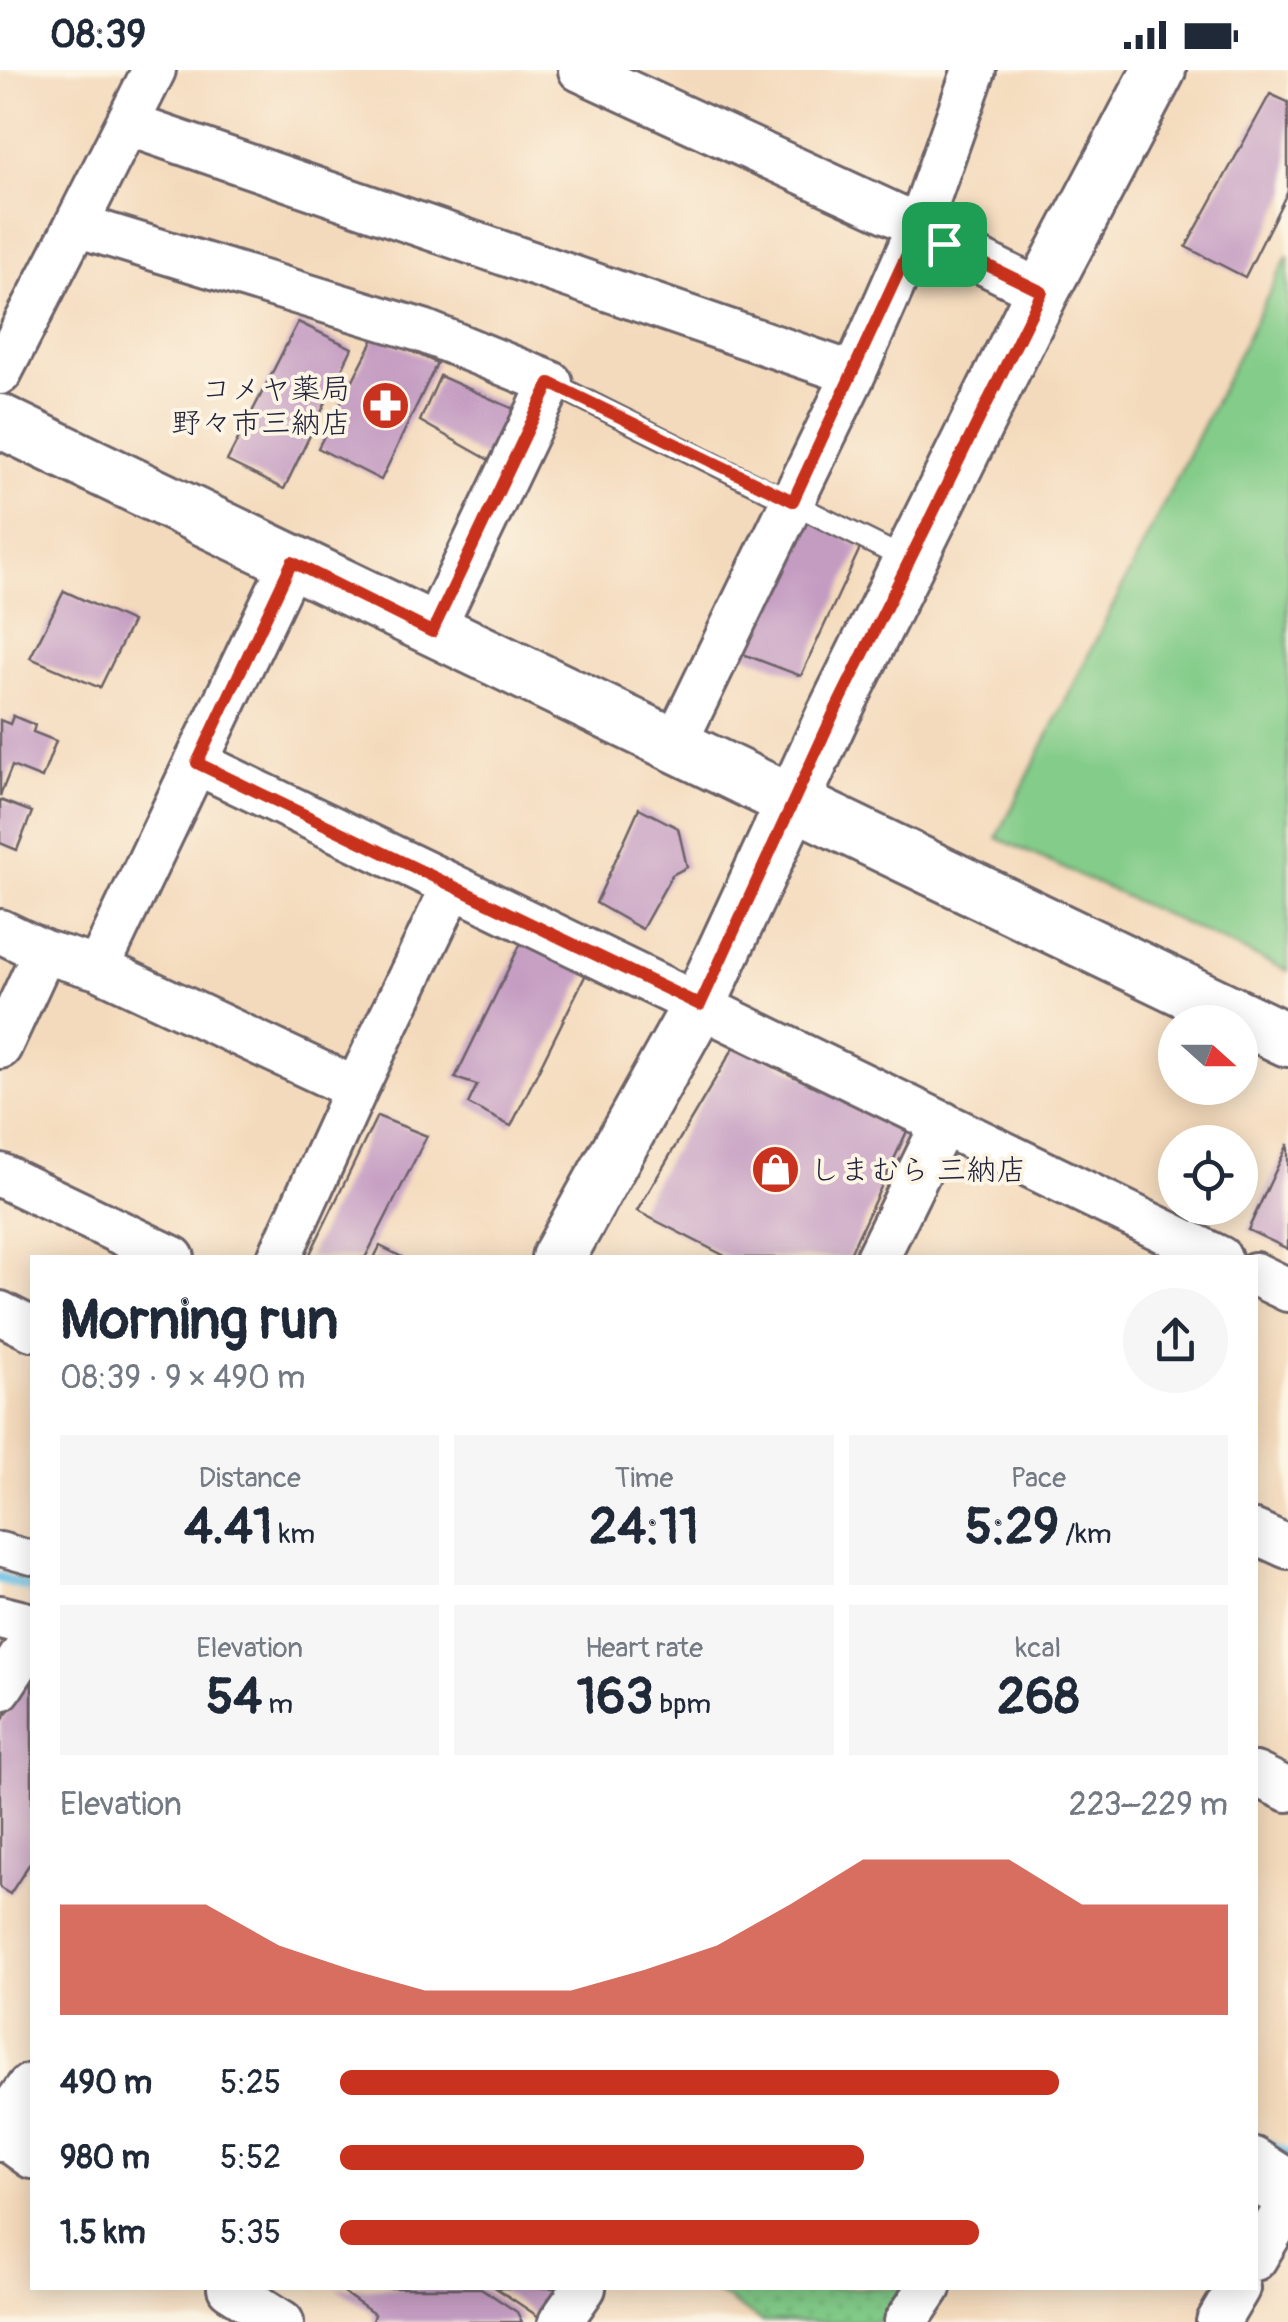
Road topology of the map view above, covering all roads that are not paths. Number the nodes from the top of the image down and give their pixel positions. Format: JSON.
{"nodes":[{"id":1,"x":154,"y":70,"type":"edge"},
{"id":2,"x":580,"y":70,"type":"edge"},
{"id":3,"x":974,"y":70,"type":"edge"},
{"id":4,"x":1159,"y":70,"type":"edge"},
{"id":5,"x":127,"y":124,"type":"junction"},
{"id":6,"x":76,"y":224,"type":"junction"},
{"id":7,"x":920,"y":226,"type":"junction"},
{"id":8,"x":1042,"y":292,"type":"junction"},
{"id":9,"x":0,"y":373,"type":"edge"},
{"id":10,"x":854,"y":374,"type":"junction"},
{"id":11,"x":550,"y":383,"type":"junction"},
{"id":12,"x":0,"y":421,"type":"edge"},
{"id":13,"x":793,"y":501,"type":"junction"},
{"id":14,"x":909,"y":561,"type":"junction"},
{"id":15,"x":292,"y":562,"type":"junction"},
{"id":16,"x":432,"y":632,"type":"junction"},
{"id":17,"x":673,"y":748,"type":"junction"},
{"id":18,"x":197,"y":763,"type":"junction"},
{"id":19,"x":793,"y":802,"type":"junction"},
{"id":20,"x":452,"y":886,"type":"junction"},
{"id":21,"x":0,"y":931,"type":"edge"},
{"id":22,"x":44,"y":952,"type":"junction"},
{"id":23,"x":98,"y":968,"type":"junction"},
{"id":24,"x":700,"y":1005,"type":"junction"},
{"id":25,"x":1288,"y":1040,"type":"edge"},
{"id":26,"x":0,"y":1047,"type":"edge"},
{"id":27,"x":356,"y":1088,"type":"junction"},
{"id":28,"x":943,"y":1123,"type":"junction"},
{"id":29,"x":0,"y":1175,"type":"edge"},
{"id":30,"x":167,"y":1255,"type":"edge"},
{"id":31,"x":280,"y":1255,"type":"edge"},
{"id":32,"x":560,"y":1255,"type":"edge"},
{"id":33,"x":878,"y":1255,"type":"edge"},
{"id":34,"x":1214,"y":1255,"type":"edge"},
{"id":35,"x":1258,"y":1275,"type":"edge"},
{"id":36,"x":1288,"y":1290,"type":"edge"},
{"id":37,"x":0,"y":1313,"type":"edge"},
{"id":38,"x":30,"y":1328,"type":"edge"},
{"id":39,"x":1258,"y":1533,"type":"edge"},
{"id":40,"x":1288,"y":1548,"type":"edge"},
{"id":41,"x":0,"y":1549,"type":"edge"},
{"id":42,"x":30,"y":1557,"type":"edge"},
{"id":43,"x":0,"y":1617,"type":"edge"},
{"id":44,"x":30,"y":1624,"type":"edge"},
{"id":45,"x":30,"y":1643,"type":"edge"},
{"id":46,"x":0,"y":1689,"type":"edge"},
{"id":47,"x":30,"y":2093,"type":"edge"},
{"id":48,"x":0,"y":2135,"type":"edge"},
{"id":49,"x":30,"y":2156,"type":"edge"},
{"id":50,"x":1258,"y":2156,"type":"edge"},
{"id":51,"x":1288,"y":2175,"type":"edge"},
{"id":52,"x":1258,"y":2182,"type":"edge"},
{"id":53,"x":1288,"y":2202,"type":"edge"},
{"id":54,"x":1258,"y":2254,"type":"edge"},
{"id":55,"x":583,"y":2290,"type":"edge"},
{"id":56,"x":928,"y":2290,"type":"edge"},
{"id":57,"x":1237,"y":2290,"type":"edge"},
{"id":58,"x":560,"y":2322,"type":"edge"},
{"id":59,"x":906,"y":2322,"type":"edge"},
{"id":60,"x":1218,"y":2322,"type":"edge"}],
"edges":[{"from":1,"to":5,"type":"street"},
{"from":2,"to":7,"type":"street"},
{"from":3,"to":7,"type":"street"},
{"from":4,"to":8,"type":"street"},
{"from":5,"to":6,"type":"street"},
{"from":5,"to":10,"type":"street"},
{"from":6,"to":9,"type":"street"},
{"from":6,"to":11,"type":"street"},
{"from":7,"to":8,"type":"street"},
{"from":7,"to":10,"type":"street"},
{"from":8,"to":14,"type":"street"},
{"from":10,"to":13,"type":"street"},
{"from":11,"to":13,"type":"lane"},
{"from":11,"to":16,"type":"street"},
{"from":12,"to":15,"type":"street"},
{"from":13,"to":14,"type":"lane"},
{"from":13,"to":17,"type":"street"},
{"from":14,"to":19,"type":"street"},
{"from":15,"to":16,"type":"street"},
{"from":15,"to":18,"type":"street"},
{"from":16,"to":17,"type":"street"},
{"from":17,"to":19,"type":"street"},
{"from":18,"to":20,"type":"street"},
{"from":18,"to":23,"type":"street"},
{"from":19,"to":24,"type":"street"},
{"from":19,"to":25,"type":"street"},
{"from":20,"to":24,"type":"street"},
{"from":20,"to":27,"type":"street"},
{"from":21,"to":22,"type":"street"},
{"from":22,"to":23,"type":"street"},
{"from":22,"to":26,"type":"street"},
{"from":23,"to":27,"type":"street"},
{"from":24,"to":28,"type":"street"},
{"from":24,"to":32,"type":"street"},
{"from":27,"to":31,"type":"street"},
{"from":28,"to":33,"type":"street"},
{"from":28,"to":34,"type":"street"},
{"from":29,"to":30,"type":"street"},
{"from":35,"to":36,"type":"street"},
{"from":37,"to":38,"type":"street"},
{"from":39,"to":40,"type":"street"},
{"from":41,"to":42,"type":"street"},
{"from":43,"to":44,"type":"street"},
{"from":45,"to":46,"type":"street"},
{"from":47,"to":48,"type":"street"},
{"from":48,"to":49,"type":"street"},
{"from":50,"to":51,"type":"street"},
{"from":52,"to":53,"type":"street"},
{"from":53,"to":54,"type":"street"},
{"from":55,"to":58,"type":"street"},
{"from":56,"to":59,"type":"street"},
{"from":57,"to":60,"type":"street"}]}
